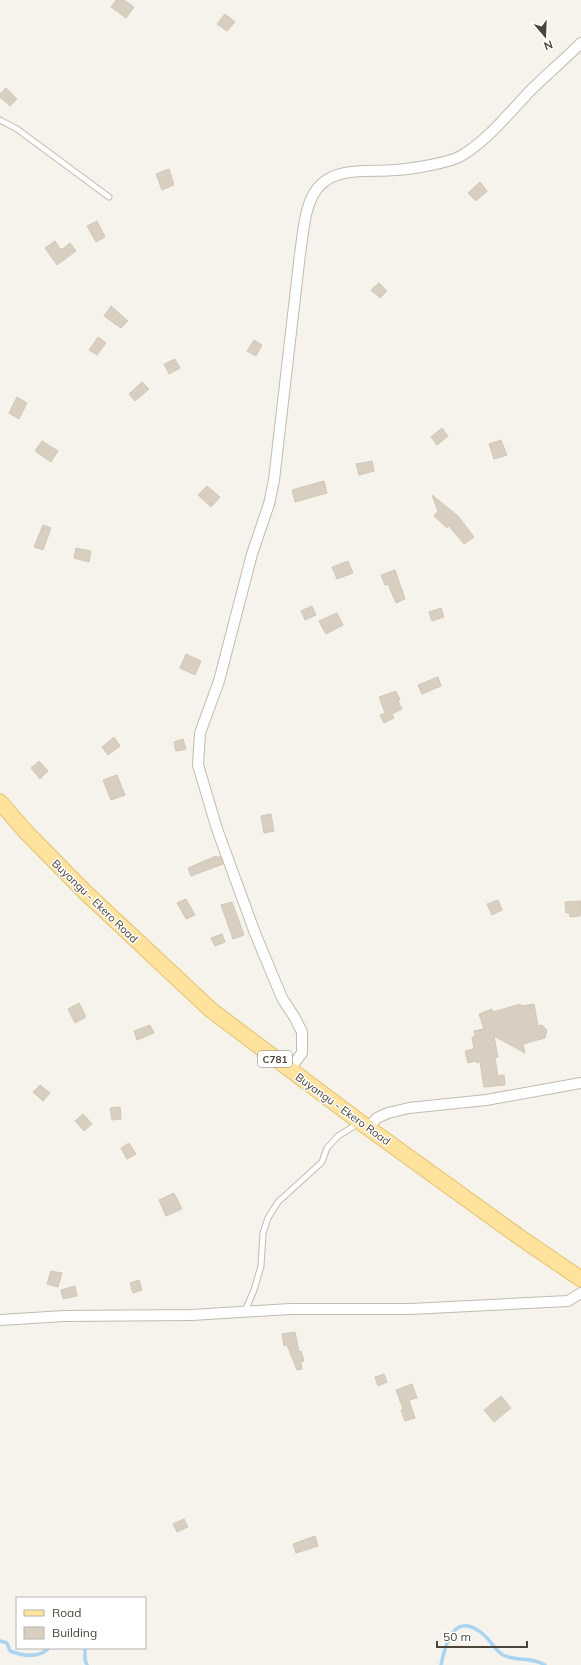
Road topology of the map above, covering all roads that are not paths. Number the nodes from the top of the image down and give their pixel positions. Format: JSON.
{"nodes":[{"id":1,"x":581,"y":43,"type":"edge"},
{"id":2,"x":0,"y":120,"type":"edge"},
{"id":3,"x":109,"y":197,"type":"dead end"},
{"id":4,"x":0,"y":802,"type":"edge"},
{"id":5,"x":289,"y":1070,"type":"junction"},
{"id":6,"x":581,"y":1083,"type":"edge"},
{"id":7,"x":364,"y":1125,"type":"junction"},
{"id":8,"x":581,"y":1279,"type":"edge"},
{"id":9,"x":581,"y":1293,"type":"edge"},
{"id":10,"x":245,"y":1311,"type":"junction"},
{"id":11,"x":0,"y":1320,"type":"edge"}],
"edges":[{"from":1,"to":5,"type":"street"},
{"from":2,"to":3,"type":"lane"},
{"from":4,"to":5,"type":"main road","name":"Buyangu - Ekero Road","number":"C781"},
{"from":5,"to":7,"type":"main road","name":"Buyangu - Ekero Road","number":"C781"},
{"from":6,"to":7,"type":"street"},
{"from":7,"to":8,"type":"main road","name":"Buyangu - Ekero Road","number":"C781"},
{"from":7,"to":10,"type":"lane"},
{"from":9,"to":10,"type":"street"},
{"from":10,"to":11,"type":"street"}]}
